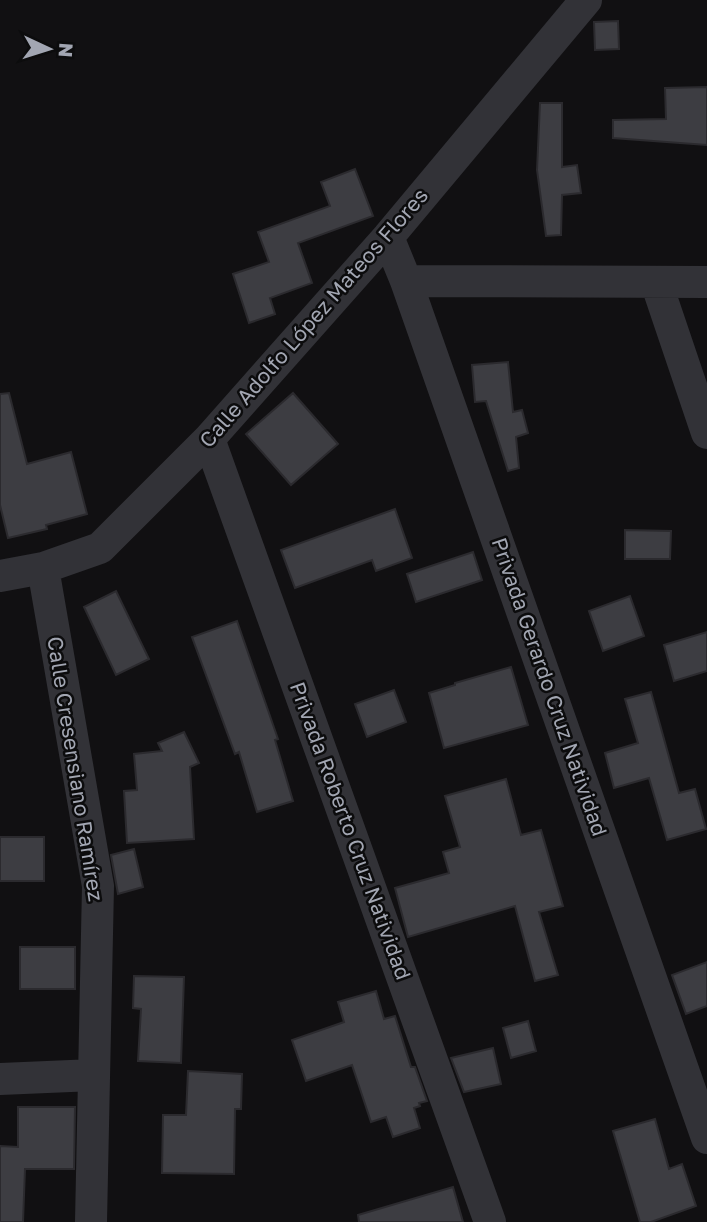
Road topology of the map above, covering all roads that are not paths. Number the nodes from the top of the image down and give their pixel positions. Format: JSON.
{"nodes":[{"id":1,"x":586,"y":0,"type":"edge"},
{"id":2,"x":388,"y":237,"type":"junction"},
{"id":3,"x":406,"y":281,"type":"junction"},
{"id":4,"x":656,"y":282,"type":"junction"},
{"id":5,"x":707,"y":282,"type":"edge"},
{"id":6,"x":707,"y":433,"type":"edge"},
{"id":7,"x":209,"y":439,"type":"junction"},
{"id":8,"x":43,"y":568,"type":"junction"},
{"id":9,"x":0,"y":576,"type":"edge"},
{"id":10,"x":94,"y":1075,"type":"junction"},
{"id":11,"x":0,"y":1079,"type":"edge"},
{"id":12,"x":707,"y":1138,"type":"edge"},
{"id":13,"x":91,"y":1222,"type":"edge"},
{"id":14,"x":490,"y":1222,"type":"edge"}],
"edges":[{"from":1,"to":2,"type":"street","name":"Calle Adolfo López Mateos Flores"},
{"from":2,"to":3,"type":"street","name":"Privada Gerardo Cruz Natividad"},
{"from":2,"to":7,"type":"street","name":"Calle Adolfo López Mateos Flores"},
{"from":3,"to":4,"type":"street"},
{"from":3,"to":12,"type":"street","name":"Privada Gerardo Cruz Natividad"},
{"from":4,"to":5,"type":"street"},
{"from":4,"to":6,"type":"street"},
{"from":7,"to":8,"type":"street","name":"Calle Adolfo López Mateos Flores"},
{"from":7,"to":14,"type":"street","name":"Privada Roberto Cruz Natividad"},
{"from":8,"to":9,"type":"street","name":"Calle Adolfo López Mateos Flores"},
{"from":8,"to":10,"type":"street","name":"Calle Cresensiano Ramírez"},
{"from":10,"to":11,"type":"street"},
{"from":10,"to":13,"type":"street","name":"Calle Cresensiano Ramírez"}]}
